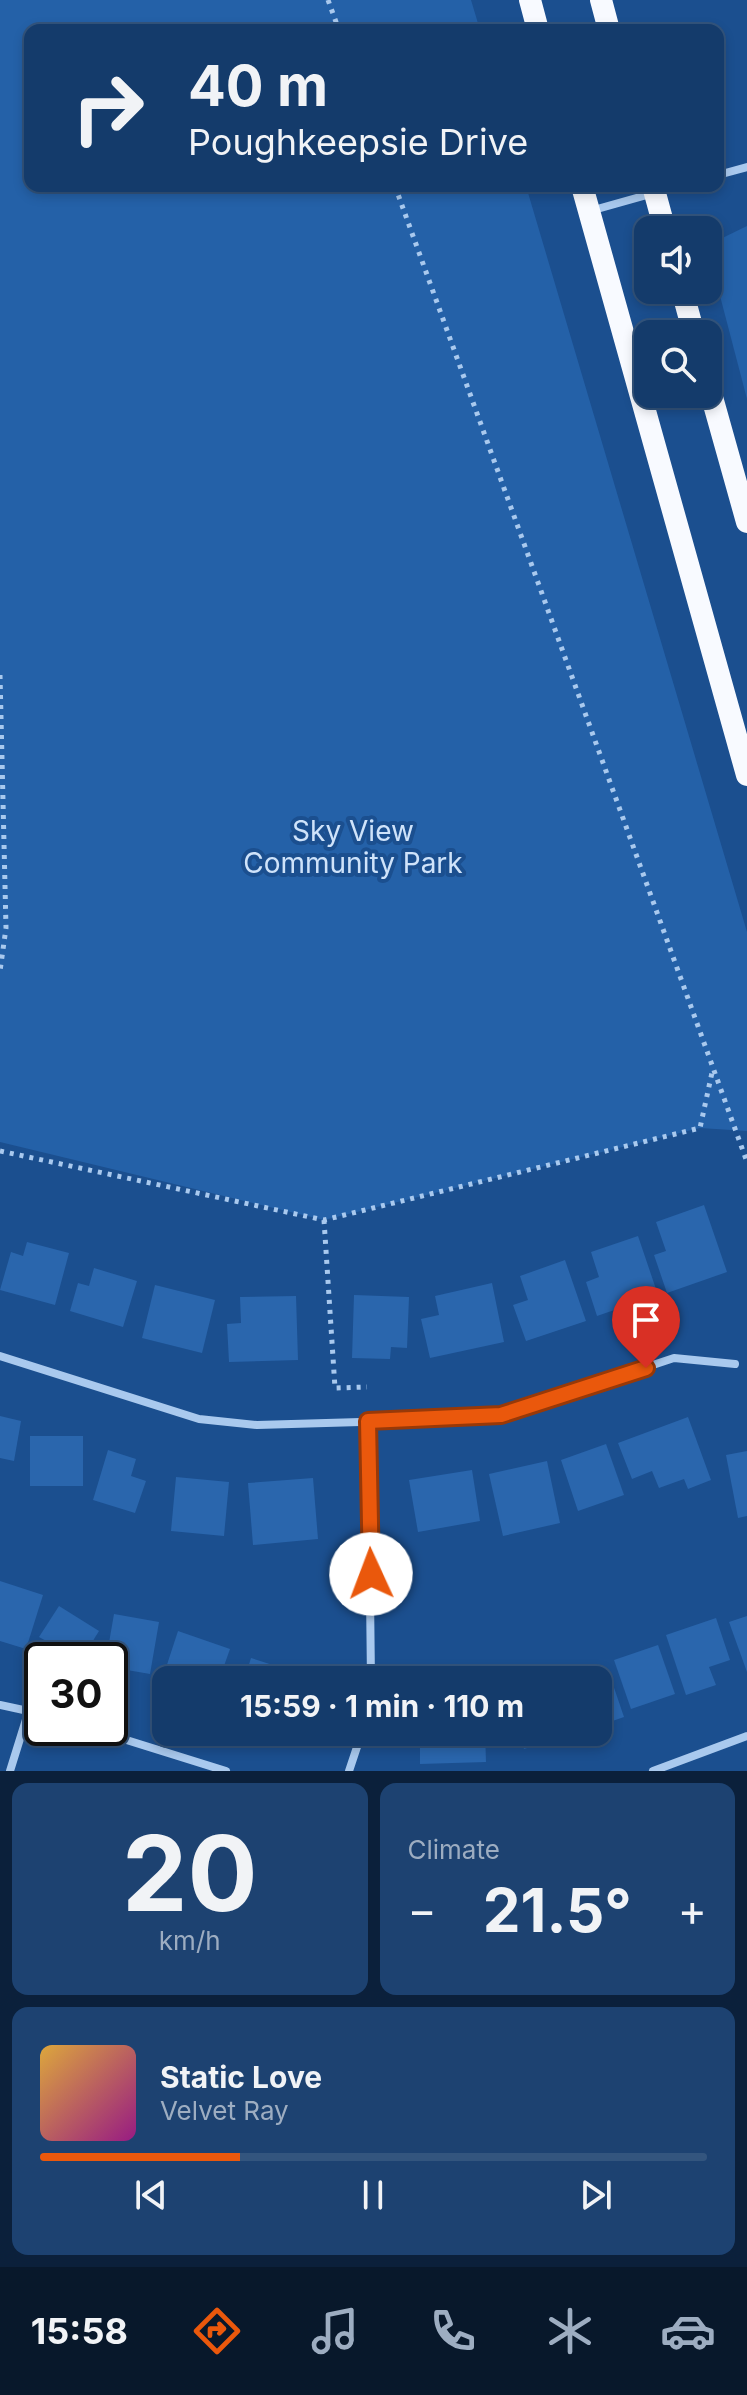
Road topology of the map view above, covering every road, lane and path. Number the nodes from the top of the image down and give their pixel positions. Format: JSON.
{"nodes":[{"id":1,"x":328,"y":0,"type":"edge"},
{"id":2,"x":530,"y":0,"type":"edge"},
{"id":3,"x":601,"y":0,"type":"edge"},
{"id":4,"x":337,"y":24,"type":"edge"},
{"id":5,"x":536,"y":24,"type":"edge"},
{"id":6,"x":607,"y":24,"type":"edge"},
{"id":7,"x":747,"y":167,"type":"edge"},
{"id":8,"x":724,"y":173,"type":"edge"},
{"id":9,"x":397,"y":192,"type":"edge"},
{"id":10,"x":584,"y":192,"type":"edge"},
{"id":11,"x":645,"y":192,"type":"edge"},
{"id":12,"x":655,"y":192,"type":"edge"},
{"id":13,"x":589,"y":211,"type":"junction"},
{"id":14,"x":661,"y":216,"type":"edge"},
{"id":15,"x":715,"y":408,"type":"edge"},
{"id":16,"x":747,"y":522,"type":"edge"},
{"id":17,"x":0,"y":675,"type":"edge"},
{"id":18,"x":747,"y":775,"type":"edge"},
{"id":19,"x":0,"y":971,"type":"edge"},
{"id":20,"x":713,"y":1068,"type":"junction"},
{"id":21,"x":0,"y":1151,"type":"edge"},
{"id":22,"x":747,"y":1162,"type":"edge"},
{"id":23,"x":324,"y":1220,"type":"junction"},
{"id":24,"x":0,"y":1356,"type":"edge"},
{"id":25,"x":735,"y":1364,"type":"dead end"},
{"id":26,"x":367,"y":1387,"type":"dead end"},
{"id":27,"x":368,"y":1421,"type":"junction"},
{"id":28,"x":371,"y":1666,"type":"edge"},
{"id":29,"x":0,"y":1705,"type":"edge"},
{"id":30,"x":24,"y":1709,"type":"edge"},
{"id":31,"x":24,"y":1726,"type":"edge"},
{"id":32,"x":747,"y":1736,"type":"edge"},
{"id":33,"x":128,"y":1740,"type":"edge"},
{"id":34,"x":357,"y":1746,"type":"edge"},
{"id":35,"x":10,"y":1771,"type":"edge"},
{"id":36,"x":226,"y":1771,"type":"edge"},
{"id":37,"x":349,"y":1771,"type":"edge"},
{"id":38,"x":653,"y":1771,"type":"edge"}],
"edges":[{"from":1,"to":4,"type":"path"},
{"from":2,"to":5,"type":"highway"},
{"from":3,"to":6,"type":"highway"},
{"from":7,"to":8,"type":"street"},
{"from":9,"to":20,"type":"path"},
{"from":10,"to":13,"type":"highway"},
{"from":11,"to":13,"type":"street"},
{"from":12,"to":14,"type":"highway"},
{"from":13,"to":18,"type":"highway"},
{"from":15,"to":16,"type":"highway"},
{"from":17,"to":19,"type":"path"},
{"from":20,"to":22,"type":"path"},
{"from":20,"to":23,"type":"path"},
{"from":21,"to":23,"type":"path"},
{"from":23,"to":26,"type":"path"},
{"from":24,"to":27,"type":"street"},
{"from":25,"to":27,"type":"street"},
{"from":27,"to":28,"type":"street"},
{"from":29,"to":30,"type":"street"},
{"from":31,"to":35,"type":"street"},
{"from":32,"to":38,"type":"street"},
{"from":33,"to":36,"type":"street"},
{"from":34,"to":37,"type":"street"}]}
